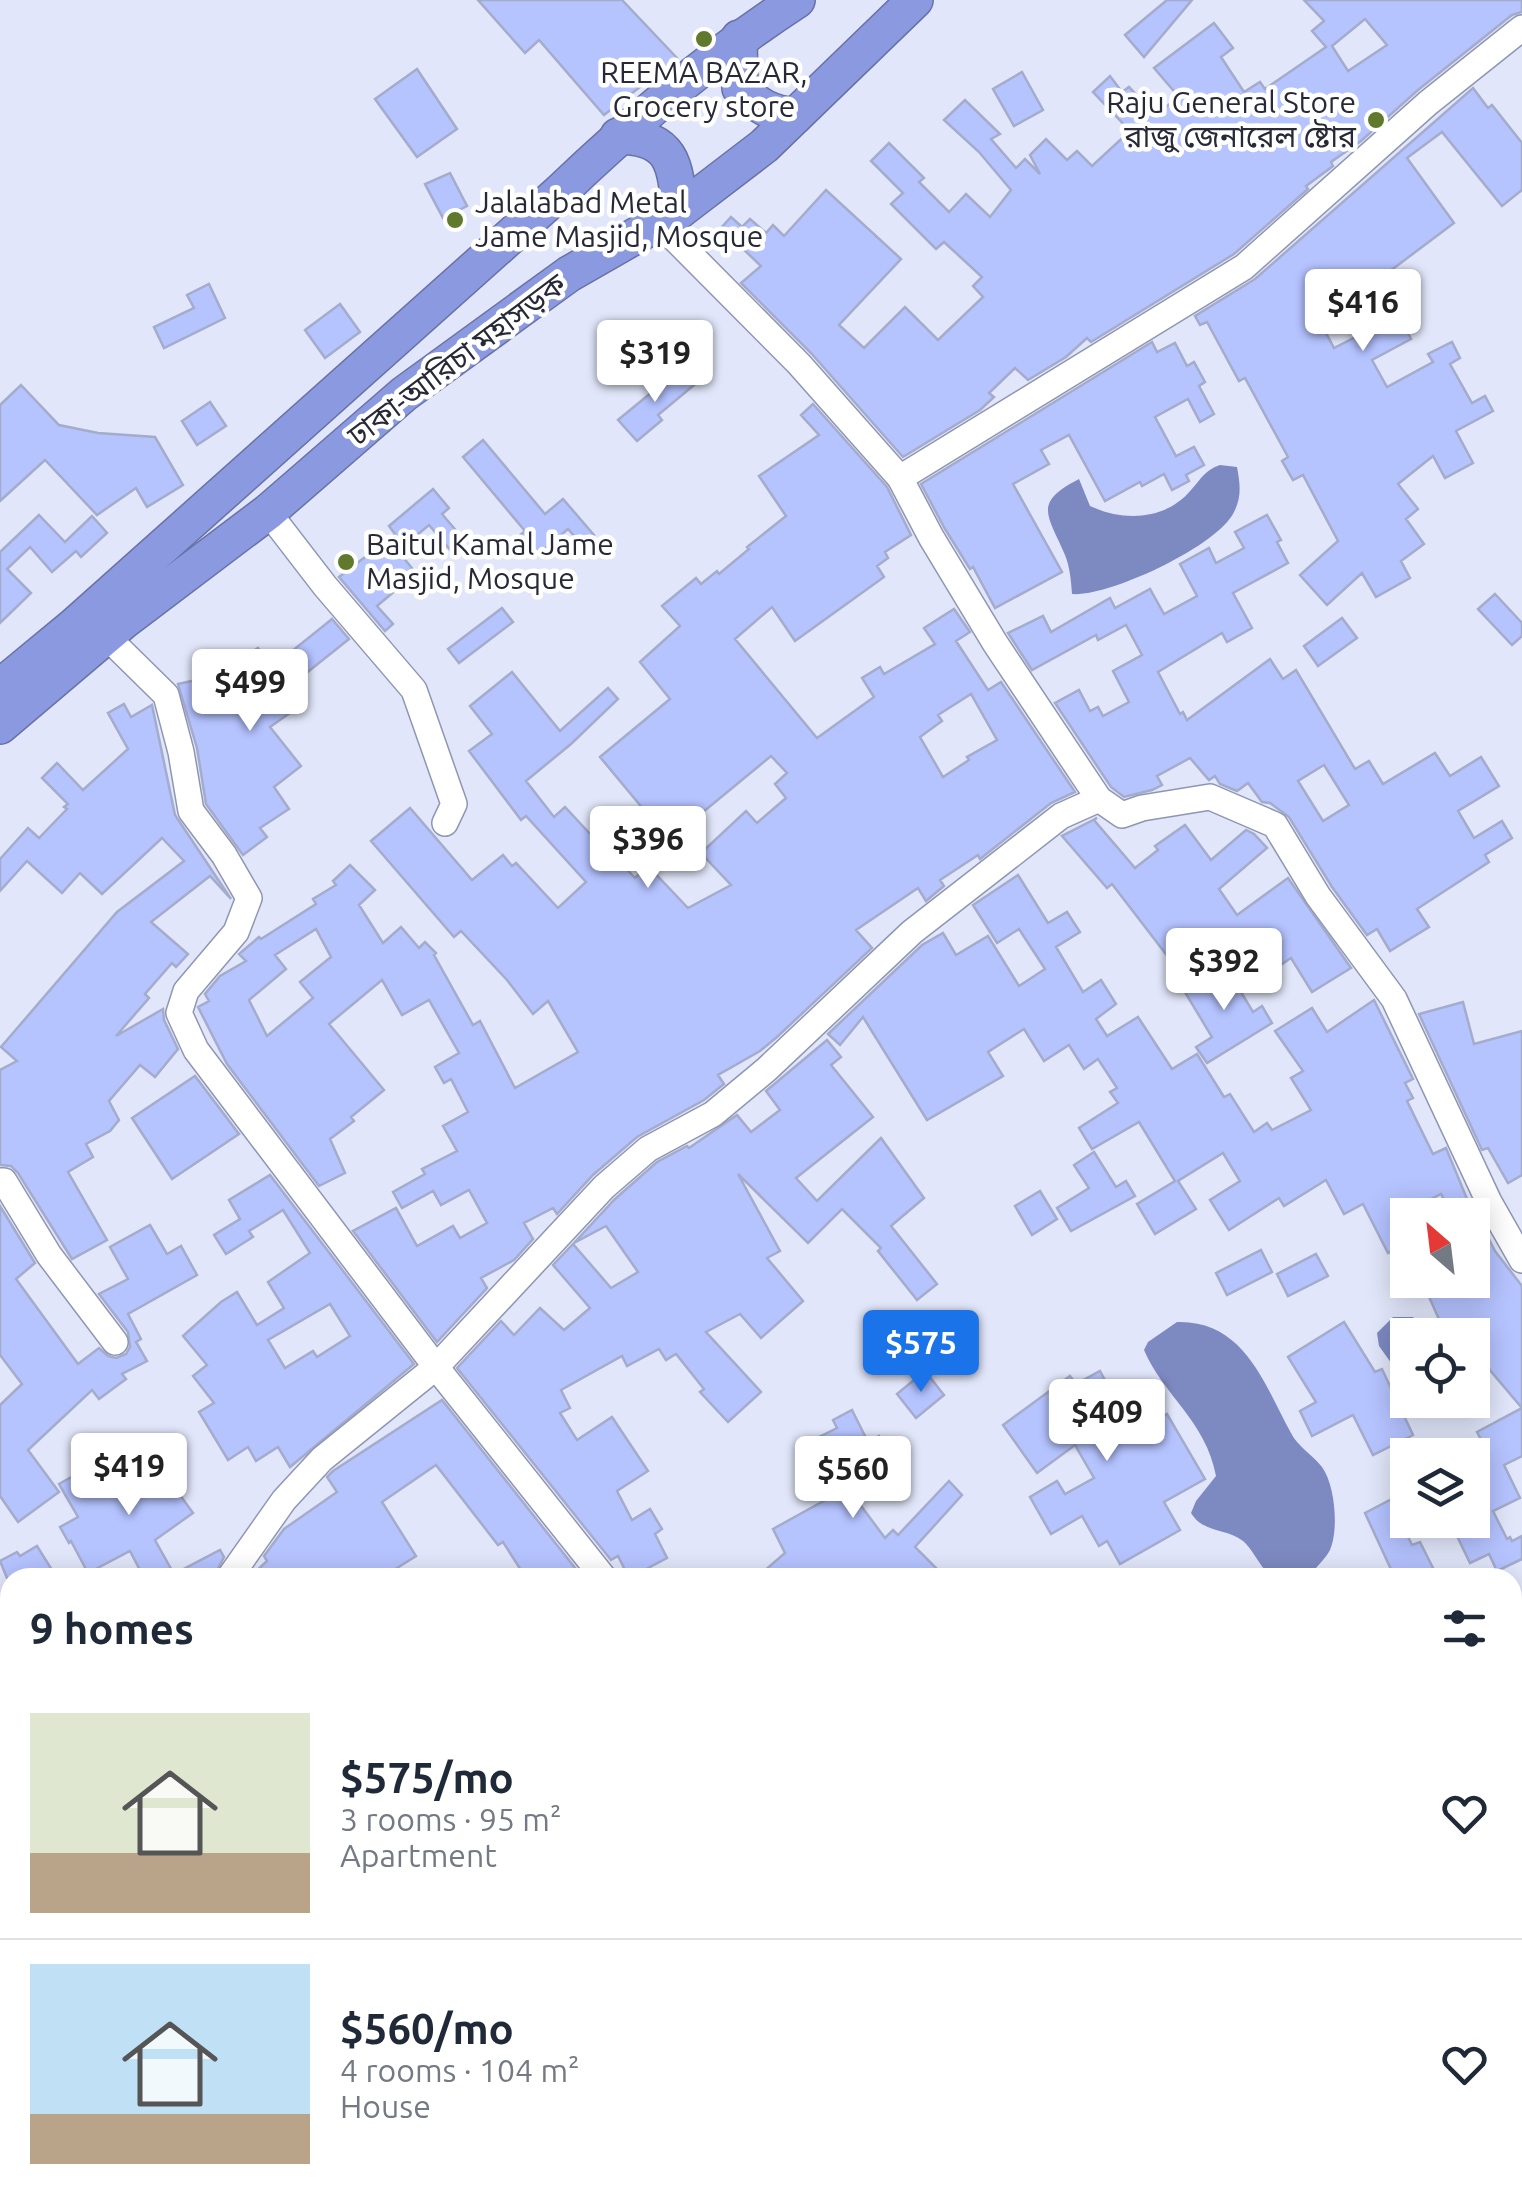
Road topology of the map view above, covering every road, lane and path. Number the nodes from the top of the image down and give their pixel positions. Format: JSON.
{"nodes":[{"id":1,"x":797,"y":0,"type":"edge"},
{"id":2,"x":916,"y":0,"type":"edge"},
{"id":3,"x":1522,"y":28,"type":"edge"},
{"id":4,"x":739,"y":38,"type":"junction"},
{"id":5,"x":795,"y":116,"type":"junction"},
{"id":6,"x":618,"y":136,"type":"junction"},
{"id":7,"x":669,"y":216,"type":"junction"},
{"id":8,"x":900,"y":478,"type":"junction"},
{"id":9,"x":268,"y":512,"type":"junction"},
{"id":10,"x":106,"y":636,"type":"junction"},
{"id":11,"x":0,"y":687,"type":"edge"},
{"id":12,"x":0,"y":726,"type":"edge"},
{"id":13,"x":1099,"y":799,"type":"junction"},
{"id":14,"x":445,"y":822,"type":"dead end"},
{"id":15,"x":0,"y":1181,"type":"edge"},
{"id":16,"x":1522,"y":1260,"type":"edge"},
{"id":17,"x":115,"y":1342,"type":"dead end"},
{"id":18,"x":436,"y":1367,"type":"junction"},
{"id":19,"x":236,"y":1568,"type":"edge"},
{"id":20,"x":596,"y":1568,"type":"edge"}],
"edges":[{"from":1,"to":4,"type":"highway","name":"ঢাকা-আরিচা মহাসড়ক"},
{"from":2,"to":5,"type":"highway","name":"ঢাকা-আরিচা মহাসড়ক"},
{"from":3,"to":8,"type":"street"},
{"from":4,"to":5,"type":"highway"},
{"from":4,"to":6,"type":"highway","name":"ঢাকা-আরিচা মহাসড়ক"},
{"from":5,"to":7,"type":"highway","name":"ঢাকা-আরিচা মহাসড়ক"},
{"from":6,"to":7,"type":"highway"},
{"from":6,"to":11,"type":"highway","name":"ঢাকা-আরিচা মহাসড়ক"},
{"from":7,"to":8,"type":"street"},
{"from":7,"to":9,"type":"highway","name":"ঢাকা-আরিচা মহাসড়ক"},
{"from":8,"to":13,"type":"street"},
{"from":9,"to":10,"type":"highway","name":"ঢাকা-আরিচা মহাসড়ক"},
{"from":9,"to":14,"type":"street"},
{"from":10,"to":12,"type":"highway","name":"ঢাকা-আরিচা মহাসড়ক"},
{"from":10,"to":18,"type":"street"},
{"from":13,"to":16,"type":"street"},
{"from":13,"to":18,"type":"street"},
{"from":15,"to":17,"type":"street"},
{"from":18,"to":19,"type":"street"},
{"from":18,"to":20,"type":"street"}]}
